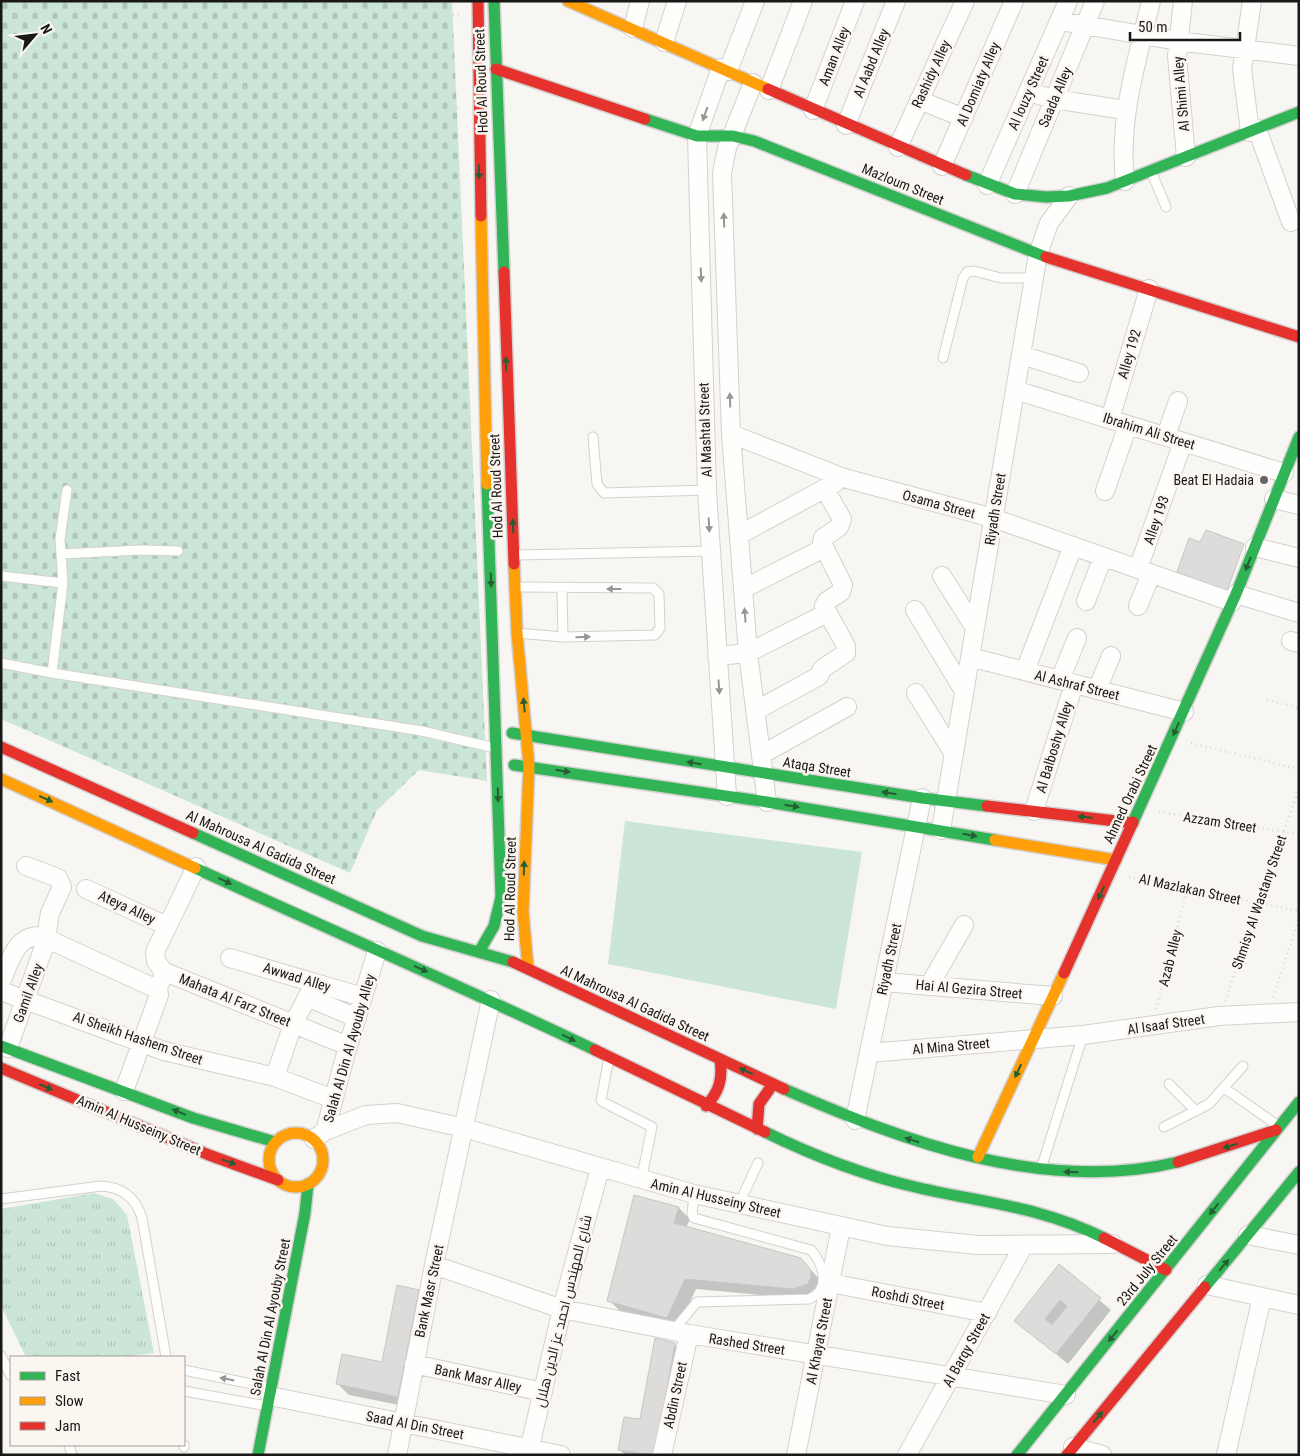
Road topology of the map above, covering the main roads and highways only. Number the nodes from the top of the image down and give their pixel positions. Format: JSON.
{"nodes":[{"id":1,"x":478,"y":1,"type":"edge"},
{"id":2,"x":494,"y":1,"type":"edge"},
{"id":3,"x":569,"y":2,"type":"edge"},
{"id":4,"x":606,"y":9,"type":"edge"},
{"id":5,"x":496,"y":68,"type":"junction"},
{"id":6,"x":1299,"y":112,"type":"edge"},
{"id":7,"x":478,"y":142,"type":"junction"},
{"id":8,"x":498,"y":144,"type":"junction"},
{"id":9,"x":480,"y":224,"type":"junction"},
{"id":10,"x":500,"y":224,"type":"junction"},
{"id":11,"x":1299,"y":337,"type":"edge"},
{"id":12,"x":1299,"y":437,"type":"edge"},
{"id":13,"x":1295,"y":455,"type":"edge"},
{"id":14,"x":497,"y":730,"type":"junction"},
{"id":15,"x":528,"y":736,"type":"junction"},
{"id":16,"x":1,"y":747,"type":"edge"},
{"id":17,"x":497,"y":764,"type":"junction"},
{"id":18,"x":529,"y":766,"type":"junction"},
{"id":19,"x":1,"y":779,"type":"edge"},
{"id":20,"x":1134,"y":823,"type":"junction"},
{"id":21,"x":1116,"y":860,"type":"junction"},
{"id":22,"x":409,"y":930,"type":"junction"},
{"id":23,"x":479,"y":952,"type":"junction"},
{"id":24,"x":403,"y":953,"type":"junction"},
{"id":25,"x":528,"y":968,"type":"junction"},
{"id":26,"x":4,"y":1047,"type":"edge"},
{"id":27,"x":720,"y":1060,"type":"junction"},
{"id":28,"x":1,"y":1068,"type":"edge"},
{"id":29,"x":773,"y":1084,"type":"junction"},
{"id":30,"x":1299,"y":1102,"type":"edge"},
{"id":31,"x":706,"y":1106,"type":"junction"},
{"id":32,"x":1278,"y":1128,"type":"junction"},
{"id":33,"x":756,"y":1129,"type":"junction"},
{"id":34,"x":275,"y":1142,"type":"junction"},
{"id":35,"x":978,"y":1158,"type":"junction"},
{"id":36,"x":1299,"y":1172,"type":"edge"},
{"id":37,"x":278,"y":1180,"type":"junction"},
{"id":38,"x":308,"y":1184,"type":"junction"},
{"id":39,"x":1166,"y":1270,"type":"junction"},
{"id":40,"x":1070,"y":1451,"type":"edge"},
{"id":41,"x":258,"y":1455,"type":"edge"},
{"id":42,"x":1017,"y":1455,"type":"edge"}],
"edges":[{"from":1,"to":7,"type":"main road","name":"Hod Al Roud Street"},
{"from":2,"to":5,"type":"main road","name":"Hod Al Roud Street"},
{"from":3,"to":4,"type":"main road"},
{"from":4,"to":6,"type":"main road"},
{"from":5,"to":8,"type":"main road","name":"Hod Al Roud Street"},
{"from":5,"to":11,"type":"main road","name":"Mazloum Street"},
{"from":7,"to":8,"type":"main road"},
{"from":7,"to":9,"type":"main road","name":"Hod Al Roud Street","one_way":true},
{"from":8,"to":10,"type":"main road","name":"Hod Al Roud Street"},
{"from":9,"to":10,"type":"main road"},
{"from":9,"to":14,"type":"main road","name":"Hod Al Roud Street","one_way":true},
{"from":15,"to":10,"type":"main road","name":"Hod Al Roud Street","one_way":true},
{"from":12,"to":13,"type":"main road","name":"Ahmed Orabi Street"},
{"from":13,"to":20,"type":"main road","name":"Ahmed Orabi Street","one_way":true},
{"from":14,"to":15,"type":"main road","name":"Ataqa Street"},
{"from":14,"to":17,"type":"main road","name":"Hod Al Roud Street"},
{"from":15,"to":18,"type":"main road","name":"Hod Al Roud Street"},
{"from":20,"to":15,"type":"main road","name":"Ataqa Street","one_way":true},
{"from":16,"to":22,"type":"main road","name":"Al Mahrousa Al Gadida Street"},
{"from":17,"to":18,"type":"main road"},
{"from":17,"to":23,"type":"main road","name":"Hod Al Roud Street","one_way":true},
{"from":18,"to":21,"type":"main road","one_way":true},
{"from":25,"to":18,"type":"main road","name":"Hod Al Roud Street","one_way":true},
{"from":19,"to":24,"type":"main road","one_way":true},
{"from":20,"to":21,"type":"main road","name":"Ahmed Orabi Street"},
{"from":21,"to":35,"type":"main road","name":"Ahmed Orabi Street","one_way":true},
{"from":22,"to":23,"type":"main road","name":"Al Mahrousa Al Gadida Street"},
{"from":22,"to":24,"type":"main road"},
{"from":23,"to":25,"type":"main road","name":"Al Mahrousa Al Gadida Street"},
{"from":24,"to":31,"type":"main road","one_way":true},
{"from":25,"to":27,"type":"main road","name":"Al Mahrousa Al Gadida Street"},
{"from":34,"to":26,"type":"main road","name":"Amin Al Husseiny Street","one_way":true},
{"from":29,"to":27,"type":"main road","name":"Al Mahrousa Al Gadida Street","one_way":true},
{"from":27,"to":31,"type":"main road"},
{"from":28,"to":37,"type":"main road","name":"Amin Al Husseiny Street","one_way":true},
{"from":29,"to":33,"type":"main road"},
{"from":35,"to":29,"type":"main road","name":"Al Mahrousa Al Gadida Street","one_way":true},
{"from":30,"to":32,"type":"main road","name":"23rd July Street"},
{"from":31,"to":33,"type":"main road"},
{"from":32,"to":35,"type":"main road","name":"Al Mahrousa Al Gadida Street","one_way":true},
{"from":32,"to":39,"type":"main road","name":"23rd July Street","one_way":true},
{"from":33,"to":39,"type":"main road"},
{"from":34,"to":37,"type":"main road"},
{"from":34,"to":38,"type":"main road"},
{"from":40,"to":36,"type":"main road","one_way":true},
{"from":37,"to":38,"type":"main road"},
{"from":38,"to":41,"type":"main road","name":"Salah Al Din Al Ayouby Street"},
{"from":39,"to":42,"type":"main road","name":"23rd July Street","one_way":true}]}
